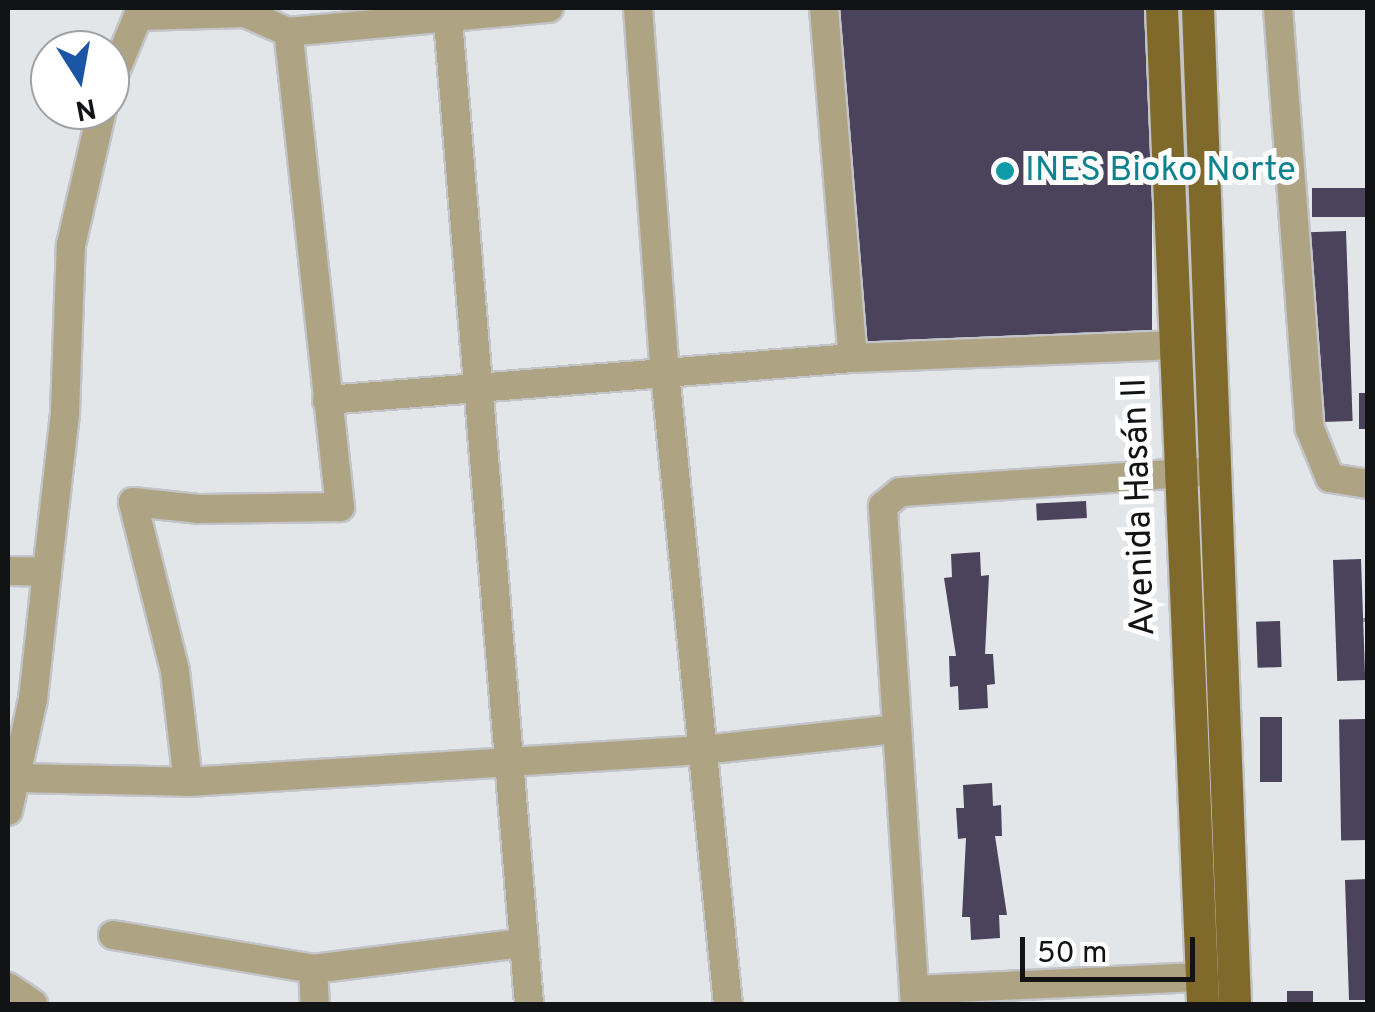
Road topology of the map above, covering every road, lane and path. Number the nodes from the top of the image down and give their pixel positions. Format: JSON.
{"nodes":[{"id":1,"x":549,"y":8,"type":"edge"},
{"id":2,"x":638,"y":8,"type":"edge"},
{"id":3,"x":824,"y":8,"type":"edge"},
{"id":4,"x":1162,"y":8,"type":"edge"},
{"id":5,"x":1198,"y":8,"type":"edge"},
{"id":6,"x":1278,"y":8,"type":"edge"},
{"id":7,"x":447,"y":12,"type":"edge"},
{"id":8,"x":288,"y":32,"type":"junction"},
{"id":9,"x":130,"y":35,"type":"edge"},
{"id":10,"x":97,"y":130,"type":"edge"},
{"id":11,"x":1176,"y":345,"type":"junction"},
{"id":12,"x":853,"y":358,"type":"junction"},
{"id":13,"x":666,"y":372,"type":"junction"},
{"id":14,"x":478,"y":386,"type":"junction"},
{"id":15,"x":327,"y":400,"type":"junction"},
{"id":16,"x":1215,"y":470,"type":"junction"},
{"id":17,"x":1177,"y":474,"type":"junction"},
{"id":18,"x":1368,"y":484,"type":"edge"},
{"id":19,"x":8,"y":571,"type":"edge"},
{"id":20,"x":47,"y":572,"type":"junction"},
{"id":21,"x":897,"y":729,"type":"junction"},
{"id":22,"x":702,"y":750,"type":"junction"},
{"id":23,"x":511,"y":762,"type":"junction"},
{"id":24,"x":18,"y":778,"type":"junction"},
{"id":25,"x":188,"y":782,"type":"junction"},
{"id":26,"x":8,"y":811,"type":"edge"},
{"id":27,"x":113,"y":935,"type":"dead end"},
{"id":28,"x":523,"y":943,"type":"junction"},
{"id":29,"x":313,"y":969,"type":"junction"},
{"id":30,"x":8,"y":987,"type":"edge"},
{"id":31,"x":1203,"y":991,"type":"edge"},
{"id":32,"x":915,"y":997,"type":"edge"},
{"id":33,"x":32,"y":1004,"type":"edge"},
{"id":34,"x":315,"y":1004,"type":"edge"},
{"id":35,"x":529,"y":1004,"type":"edge"},
{"id":36,"x":728,"y":1004,"type":"edge"},
{"id":37,"x":1236,"y":1004,"type":"edge"}],
"edges":[{"from":1,"to":7,"type":"street"},
{"from":2,"to":13,"type":"street"},
{"from":3,"to":12,"type":"street"},
{"from":4,"to":11,"type":"main road","name":"Avenida Hasán II"},
{"from":5,"to":16,"type":"main road"},
{"from":6,"to":18,"type":"street"},
{"from":7,"to":8,"type":"street"},
{"from":7,"to":14,"type":"street"},
{"from":8,"to":9,"type":"street"},
{"from":8,"to":15,"type":"street"},
{"from":10,"to":20,"type":"street"},
{"from":11,"to":12,"type":"street"},
{"from":11,"to":17,"type":"main road","name":"Avenida Hasán II"},
{"from":12,"to":13,"type":"street"},
{"from":13,"to":14,"type":"street"},
{"from":13,"to":22,"type":"street"},
{"from":14,"to":15,"type":"street"},
{"from":14,"to":23,"type":"street"},
{"from":15,"to":25,"type":"street"},
{"from":16,"to":17,"type":"street"},
{"from":16,"to":37,"type":"main road"},
{"from":17,"to":21,"type":"street"},
{"from":17,"to":31,"type":"main road","name":"Avenida Hasán II"},
{"from":19,"to":20,"type":"street"},
{"from":20,"to":24,"type":"street"},
{"from":21,"to":22,"type":"street"},
{"from":21,"to":32,"type":"street"},
{"from":22,"to":23,"type":"street"},
{"from":22,"to":36,"type":"street"},
{"from":23,"to":25,"type":"street"},
{"from":23,"to":28,"type":"street"},
{"from":24,"to":25,"type":"street"},
{"from":24,"to":26,"type":"street"},
{"from":27,"to":29,"type":"street"},
{"from":28,"to":29,"type":"street"},
{"from":28,"to":35,"type":"street"},
{"from":29,"to":34,"type":"street"},
{"from":30,"to":33,"type":"street"},
{"from":31,"to":32,"type":"street"}]}
